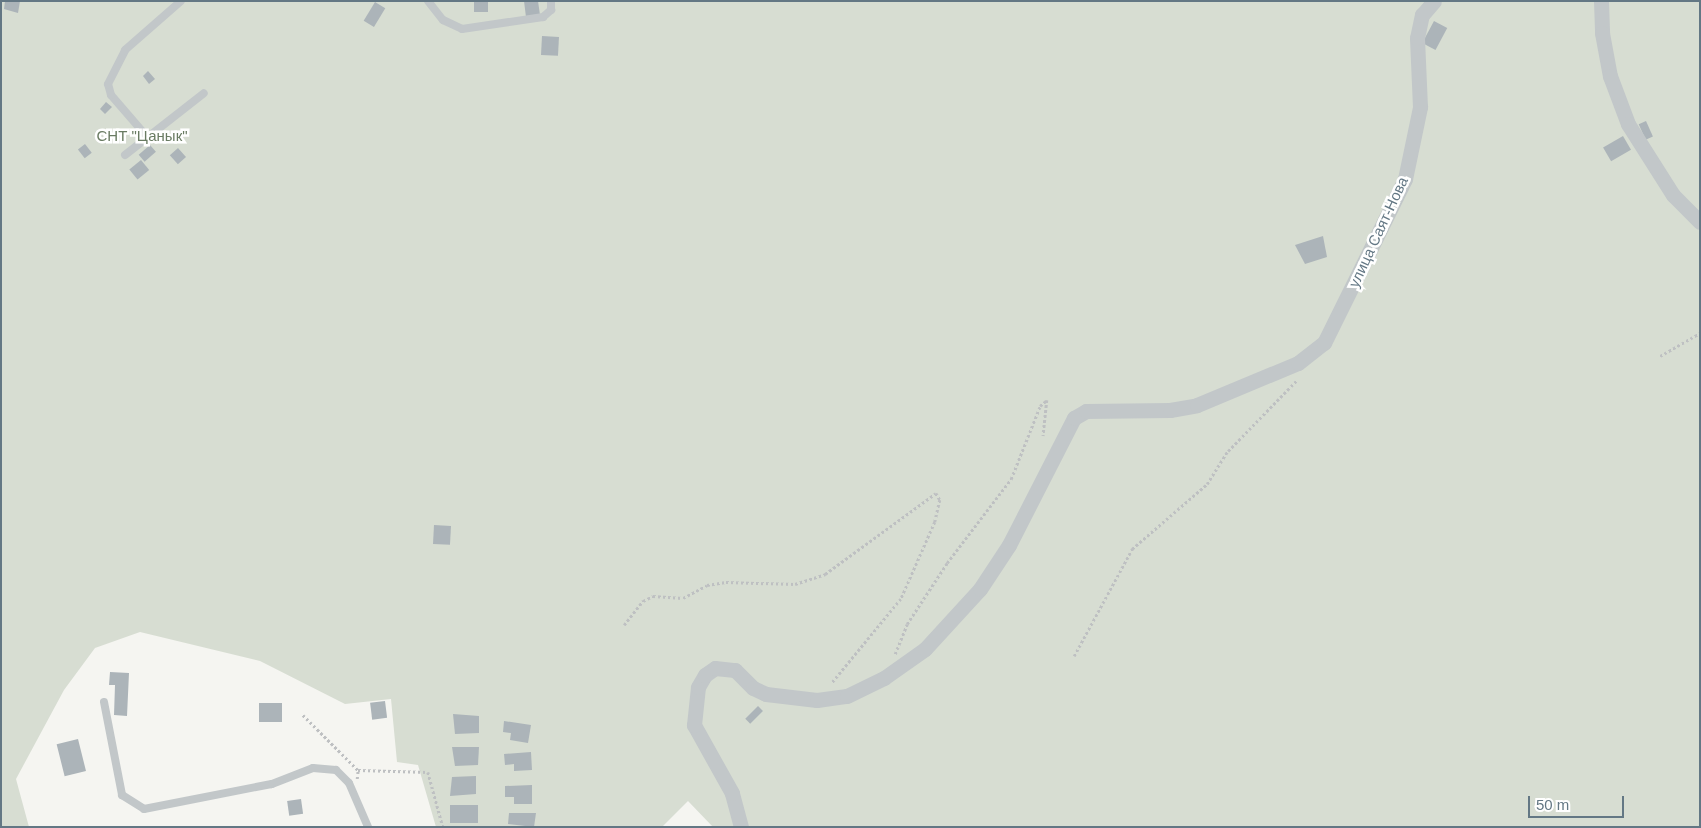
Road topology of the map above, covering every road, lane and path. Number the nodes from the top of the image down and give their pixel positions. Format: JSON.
{"nodes":[{"id":1,"x":181,"y":1,"type":"edge"},
{"id":2,"x":428,"y":1,"type":"edge"},
{"id":3,"x":551,"y":1,"type":"edge"},
{"id":4,"x":1434,"y":1,"type":"edge"},
{"id":5,"x":1602,"y":1,"type":"edge"},
{"id":6,"x":204,"y":93,"type":"dead end"},
{"id":7,"x":149,"y":138,"type":"junction"},
{"id":8,"x":125,"y":155,"type":"dead end"},
{"id":9,"x":1700,"y":222,"type":"edge"},
{"id":10,"x":1700,"y":334,"type":"edge"},
{"id":11,"x":1660,"y":356,"type":"dead end"},
{"id":12,"x":1302,"y":372,"type":"dead end"},
{"id":13,"x":1043,"y":436,"type":"dead end"},
{"id":14,"x":624,"y":625,"type":"dead end"},
{"id":15,"x":1074,"y":656,"type":"dead end"},
{"id":16,"x":884,"y":678,"type":"junction"},
{"id":17,"x":817,"y":700,"type":"junction"},
{"id":18,"x":104,"y":702,"type":"dead end"},
{"id":19,"x":302,"y":715,"type":"dead end"},
{"id":20,"x":358,"y":770,"type":"junction"},
{"id":21,"x":355,"y":795,"type":"junction"},
{"id":22,"x":368,"y":827,"type":"edge"},
{"id":23,"x":443,"y":827,"type":"edge"},
{"id":24,"x":741,"y":827,"type":"edge"}],
"edges":[{"from":1,"to":7,"type":"lane"},
{"from":2,"to":3,"type":"lane"},
{"from":4,"to":16,"type":"street","name":"улица Саят-Нова"},
{"from":5,"to":9,"type":"street"},
{"from":6,"to":7,"type":"lane"},
{"from":7,"to":8,"type":"lane"},
{"from":10,"to":11,"type":"path"},
{"from":12,"to":15,"type":"path"},
{"from":13,"to":16,"type":"path"},
{"from":14,"to":17,"type":"path"},
{"from":16,"to":17,"type":"street"},
{"from":17,"to":24,"type":"street"},
{"from":18,"to":21,"type":"lane"},
{"from":19,"to":20,"type":"path"},
{"from":20,"to":21,"type":"path"},
{"from":20,"to":23,"type":"path"},
{"from":21,"to":22,"type":"lane"}]}
